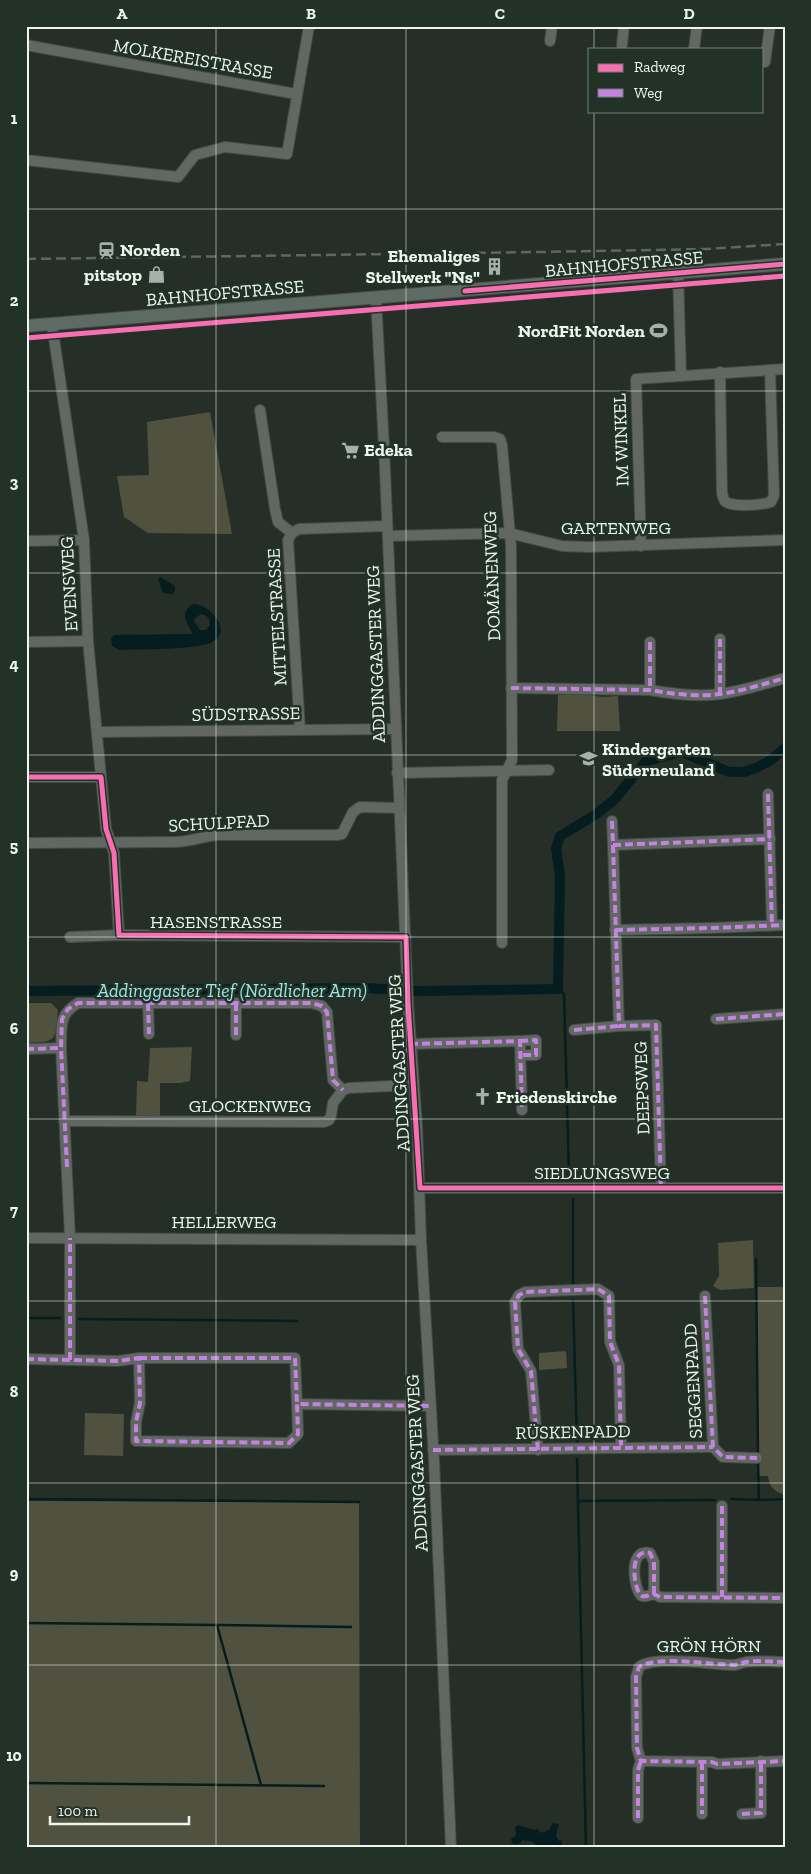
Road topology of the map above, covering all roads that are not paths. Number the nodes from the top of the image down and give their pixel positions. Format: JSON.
{"nodes":[{"id":1,"x":309,"y":26,"type":"edge"},
{"id":2,"x":552,"y":26,"type":"edge"},
{"id":3,"x":624,"y":26,"type":"edge"},
{"id":4,"x":697,"y":26,"type":"edge"},
{"id":5,"x":770,"y":26,"type":"edge"},
{"id":6,"x":550,"y":41,"type":"dead end"},
{"id":7,"x":26,"y":45,"type":"edge"},
{"id":8,"x":622,"y":45,"type":"dead end"},
{"id":9,"x":694,"y":48,"type":"edge"},
{"id":10,"x":765,"y":62,"type":"dead end"},
{"id":11,"x":296,"y":94,"type":"junction"},
{"id":12,"x":26,"y":160,"type":"edge"},
{"id":13,"x":785,"y":264,"type":"edge"},
{"id":14,"x":678,"y":273,"type":"junction"},
{"id":15,"x":376,"y":298,"type":"junction"},
{"id":16,"x":52,"y":325,"type":"junction"},
{"id":17,"x":26,"y":326,"type":"edge"},
{"id":18,"x":785,"y":369,"type":"edge"},
{"id":19,"x":770,"y":370,"type":"junction"},
{"id":20,"x":720,"y":372,"type":"junction"},
{"id":21,"x":682,"y":375,"type":"junction"},
{"id":22,"x":260,"y":410,"type":"dead end"},
{"id":23,"x":442,"y":437,"type":"dead end"},
{"id":24,"x":388,"y":531,"type":"junction"},
{"id":25,"x":292,"y":533,"type":"junction"},
{"id":26,"x":509,"y":533,"type":"junction"},
{"id":27,"x":84,"y":540,"type":"junction"},
{"id":28,"x":785,"y":540,"type":"edge"},
{"id":29,"x":26,"y":541,"type":"edge"},
{"id":30,"x":641,"y":546,"type":"junction"},
{"id":31,"x":720,"y":639,"type":"dead end"},
{"id":32,"x":88,"y":641,"type":"junction"},
{"id":33,"x":26,"y":642,"type":"edge"},
{"id":34,"x":650,"y":642,"type":"dead end"},
{"id":35,"x":785,"y":678,"type":"edge"},
{"id":36,"x":511,"y":688,"type":"junction"},
{"id":37,"x":650,"y":690,"type":"junction"},
{"id":38,"x":720,"y":694,"type":"junction"},
{"id":39,"x":396,"y":729,"type":"junction"},
{"id":40,"x":300,"y":730,"type":"junction"},
{"id":41,"x":97,"y":732,"type":"junction"},
{"id":42,"x":508,"y":770,"type":"junction"},
{"id":43,"x":548,"y":770,"type":"dead end"},
{"id":44,"x":397,"y":773,"type":"junction"},
{"id":45,"x":26,"y":777,"type":"edge"},
{"id":46,"x":101,"y":777,"type":"junction"},
{"id":47,"x":768,"y":794,"type":"dead end"},
{"id":48,"x":399,"y":808,"type":"junction"},
{"id":49,"x":612,"y":821,"type":"dead end"},
{"id":50,"x":770,"y":839,"type":"junction"},
{"id":51,"x":111,"y":842,"type":"junction"},
{"id":52,"x":26,"y":843,"type":"edge"},
{"id":53,"x":613,"y":845,"type":"junction"},
{"id":54,"x":772,"y":925,"type":"junction"},
{"id":55,"x":785,"y":925,"type":"edge"},
{"id":56,"x":615,"y":930,"type":"junction"},
{"id":57,"x":119,"y":935,"type":"junction"},
{"id":58,"x":70,"y":936,"type":"dead end"},
{"id":59,"x":406,"y":937,"type":"junction"},
{"id":60,"x":502,"y":943,"type":"dead end"},
{"id":61,"x":148,"y":1003,"type":"junction"},
{"id":62,"x":236,"y":1003,"type":"junction"},
{"id":63,"x":785,"y":1014,"type":"edge"},
{"id":64,"x":716,"y":1019,"type":"dead end"},
{"id":65,"x":619,"y":1026,"type":"junction"},
{"id":66,"x":574,"y":1030,"type":"dead end"},
{"id":67,"x":149,"y":1034,"type":"dead end"},
{"id":68,"x":236,"y":1035,"type":"dead end"},
{"id":69,"x":520,"y":1041,"type":"junction"},
{"id":70,"x":410,"y":1044,"type":"junction"},
{"id":71,"x":61,"y":1048,"type":"junction"},
{"id":72,"x":26,"y":1049,"type":"edge"},
{"id":73,"x":521,"y":1055,"type":"junction"},
{"id":74,"x":413,"y":1085,"type":"junction"},
{"id":75,"x":343,"y":1090,"type":"junction"},
{"id":76,"x":522,"y":1110,"type":"dead end"},
{"id":77,"x":64,"y":1121,"type":"junction"},
{"id":78,"x":661,"y":1187,"type":"junction"},
{"id":79,"x":420,"y":1188,"type":"junction"},
{"id":80,"x":785,"y":1188,"type":"edge"},
{"id":81,"x":26,"y":1238,"type":"edge"},
{"id":82,"x":70,"y":1238,"type":"junction"},
{"id":83,"x":421,"y":1240,"type":"junction"},
{"id":84,"x":705,"y":1296,"type":"dead end"},
{"id":85,"x":134,"y":1358,"type":"junction"},
{"id":86,"x":26,"y":1359,"type":"edge"},
{"id":87,"x":70,"y":1360,"type":"junction"},
{"id":88,"x":297,"y":1404,"type":"junction"},
{"id":89,"x":430,"y":1406,"type":"junction"},
{"id":90,"x":621,"y":1447,"type":"junction"},
{"id":91,"x":713,"y":1447,"type":"junction"},
{"id":92,"x":433,"y":1450,"type":"junction"},
{"id":93,"x":538,"y":1450,"type":"junction"},
{"id":94,"x":757,"y":1458,"type":"dead end"},
{"id":95,"x":722,"y":1506,"type":"dead end"},
{"id":96,"x":654,"y":1594,"type":"dead end"},
{"id":97,"x":722,"y":1598,"type":"junction"},
{"id":98,"x":785,"y":1598,"type":"edge"},
{"id":99,"x":785,"y":1662,"type":"edge"},
{"id":100,"x":641,"y":1760,"type":"junction"},
{"id":101,"x":761,"y":1761,"type":"junction"},
{"id":102,"x":785,"y":1761,"type":"edge"},
{"id":103,"x":702,"y":1762,"type":"junction"},
{"id":104,"x":702,"y":1814,"type":"dead end"},
{"id":105,"x":742,"y":1814,"type":"dead end"},
{"id":106,"x":638,"y":1818,"type":"dead end"},
{"id":107,"x":452,"y":1848,"type":"edge"}],
"edges":[{"from":1,"to":11,"type":"street"},
{"from":2,"to":6,"type":"street"},
{"from":3,"to":8,"type":"street"},
{"from":4,"to":9,"type":"street"},
{"from":5,"to":10,"type":"street"},
{"from":7,"to":11,"type":"street","name":"MOLKEREISTRASSE"},
{"from":11,"to":12,"type":"street"},
{"from":13,"to":14,"type":"main road","name":"BAHNHOFSTRASSE"},
{"from":14,"to":15,"type":"main road","name":"BAHNHOFSTRASSE"},
{"from":14,"to":21,"type":"street"},
{"from":15,"to":16,"type":"main road","name":"BAHNHOFSTRASSE"},
{"from":15,"to":24,"type":"street","name":"ADDINGGASTER WEG"},
{"from":16,"to":17,"type":"main road","name":"BAHNHOFSTRASSE"},
{"from":16,"to":27,"type":"street","name":"EVENSWEG"},
{"from":18,"to":19,"type":"street"},
{"from":19,"to":20,"type":"street"},
{"from":19,"to":20,"type":"street"},
{"from":20,"to":21,"type":"street"},
{"from":21,"to":30,"type":"street","name":"IM WINKEL"},
{"from":22,"to":25,"type":"street","name":"MITTELSTRASSE"},
{"from":23,"to":26,"type":"street","name":"DOMÄNENWEG"},
{"from":24,"to":25,"type":"street","name":"MITTELSTRASSE"},
{"from":24,"to":26,"type":"street","name":"GARTENWEG"},
{"from":24,"to":39,"type":"street","name":"ADDINGGASTER WEG"},
{"from":25,"to":40,"type":"street","name":"MITTELSTRASSE"},
{"from":26,"to":30,"type":"street","name":"GARTENWEG"},
{"from":26,"to":36,"type":"street","name":"DOMÄNENWEG"},
{"from":27,"to":29,"type":"street"},
{"from":27,"to":32,"type":"street","name":"EVENSWEG"},
{"from":28,"to":30,"type":"street","name":"GARTENWEG"},
{"from":31,"to":38,"type":"street"},
{"from":32,"to":33,"type":"street"},
{"from":32,"to":41,"type":"street","name":"EVENSWEG"},
{"from":34,"to":37,"type":"street"},
{"from":35,"to":38,"type":"street"},
{"from":36,"to":37,"type":"street"},
{"from":36,"to":42,"type":"street","name":"DOMÄNENWEG"},
{"from":37,"to":38,"type":"street"},
{"from":39,"to":40,"type":"street","name":"SÜDSTRASSE"},
{"from":39,"to":44,"type":"street","name":"ADDINGGASTER WEG"},
{"from":40,"to":41,"type":"street","name":"SÜDSTRASSE"},
{"from":41,"to":46,"type":"street","name":"EVENSWEG"},
{"from":42,"to":43,"type":"street"},
{"from":42,"to":44,"type":"street"},
{"from":42,"to":60,"type":"street","name":"DOMÄNENWEG"},
{"from":44,"to":48,"type":"street","name":"ADDINGGASTER WEG"},
{"from":45,"to":46,"type":"street"},
{"from":46,"to":51,"type":"street","name":"EVENSWEG"},
{"from":47,"to":50,"type":"street"},
{"from":48,"to":51,"type":"street","name":"SCHULPFAD"},
{"from":48,"to":59,"type":"street","name":"ADDINGGASTER WEG"},
{"from":49,"to":53,"type":"street","name":"DEEPSWEG"},
{"from":50,"to":53,"type":"street"},
{"from":50,"to":54,"type":"street"},
{"from":51,"to":52,"type":"street","name":"SCHULPFAD"},
{"from":51,"to":57,"type":"street"},
{"from":53,"to":56,"type":"street","name":"DEEPSWEG"},
{"from":54,"to":55,"type":"street"},
{"from":54,"to":56,"type":"street"},
{"from":56,"to":65,"type":"street","name":"DEEPSWEG"},
{"from":57,"to":58,"type":"street","name":"HASENSTRASSE"},
{"from":57,"to":59,"type":"street","name":"HASENSTRASSE"},
{"from":59,"to":70,"type":"street","name":"ADDINGGASTER WEG"},
{"from":61,"to":62,"type":"street"},
{"from":61,"to":67,"type":"street"},
{"from":61,"to":71,"type":"street"},
{"from":62,"to":68,"type":"street"},
{"from":62,"to":75,"type":"street"},
{"from":63,"to":64,"type":"street"},
{"from":65,"to":66,"type":"street","name":"DEEPSWEG"},
{"from":65,"to":78,"type":"street","name":"DEEPSWEG"},
{"from":69,"to":70,"type":"street"},
{"from":69,"to":73,"type":"street"},
{"from":69,"to":73,"type":"street"},
{"from":70,"to":74,"type":"street","name":"ADDINGGASTER WEG"},
{"from":71,"to":72,"type":"street"},
{"from":71,"to":77,"type":"street"},
{"from":73,"to":76,"type":"street"},
{"from":74,"to":75,"type":"street"},
{"from":74,"to":79,"type":"street","name":"ADDINGGASTER WEG"},
{"from":75,"to":77,"type":"street","name":"GLOCKENWEG"},
{"from":77,"to":82,"type":"street"},
{"from":78,"to":79,"type":"street","name":"SIEDLUNGSWEG"},
{"from":78,"to":80,"type":"street","name":"SIEDLUNGSWEG"},
{"from":79,"to":83,"type":"street","name":"ADDINGGASTER WEG"},
{"from":81,"to":82,"type":"street","name":"HELLERWEG"},
{"from":82,"to":83,"type":"street","name":"HELLERWEG"},
{"from":82,"to":87,"type":"street"},
{"from":83,"to":89,"type":"street","name":"ADDINGGASTER WEG"},
{"from":84,"to":91,"type":"street","name":"SEGGENPADD"},
{"from":85,"to":87,"type":"street"},
{"from":85,"to":88,"type":"street"},
{"from":85,"to":88,"type":"street"},
{"from":86,"to":87,"type":"street"},
{"from":88,"to":89,"type":"street"},
{"from":89,"to":92,"type":"street","name":"ADDINGGASTER WEG"},
{"from":90,"to":91,"type":"street","name":"RÜSKENPADD"},
{"from":90,"to":93,"type":"street","name":"RÜSKENPADD"},
{"from":90,"to":93,"type":"street"},
{"from":91,"to":94,"type":"street","name":"SEGGENPADD"},
{"from":92,"to":93,"type":"street","name":"RÜSKENPADD"},
{"from":92,"to":107,"type":"street","name":"ADDINGGASTER WEG"},
{"from":95,"to":97,"type":"street"},
{"from":96,"to":97,"type":"street"},
{"from":97,"to":98,"type":"street"},
{"from":99,"to":100,"type":"street","name":"GRÖN HÖRN"},
{"from":100,"to":103,"type":"street"},
{"from":100,"to":106,"type":"street","name":"GRÖN HÖRN"},
{"from":101,"to":102,"type":"street"},
{"from":101,"to":103,"type":"street"},
{"from":101,"to":105,"type":"street"},
{"from":103,"to":104,"type":"street"}]}
